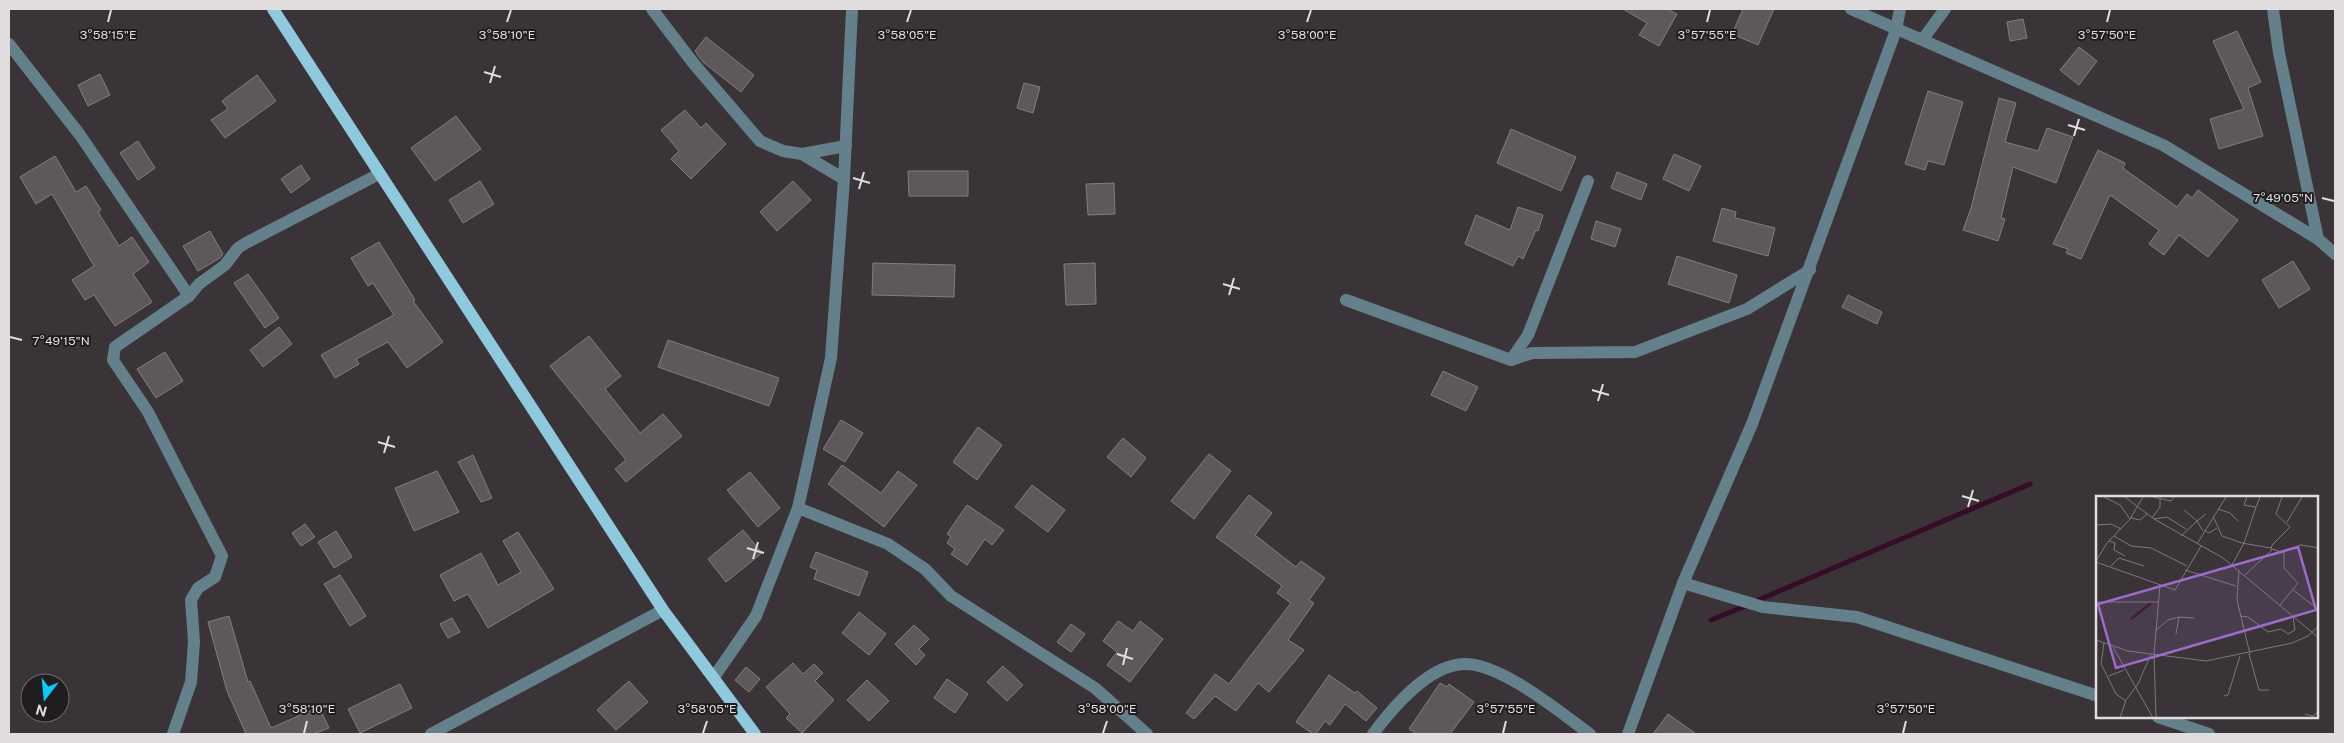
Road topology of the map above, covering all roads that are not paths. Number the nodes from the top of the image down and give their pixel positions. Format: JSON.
{"nodes":[{"id":1,"x":274,"y":9,"type":"edge"},
{"id":2,"x":652,"y":9,"type":"edge"},
{"id":3,"x":852,"y":9,"type":"edge"},
{"id":4,"x":1851,"y":9,"type":"edge"},
{"id":5,"x":1900,"y":9,"type":"edge"},
{"id":6,"x":1945,"y":9,"type":"edge"},
{"id":7,"x":2274,"y":9,"type":"edge"},
{"id":8,"x":1896,"y":30,"type":"junction"},
{"id":9,"x":1922,"y":39,"type":"junction"},
{"id":10,"x":9,"y":44,"type":"edge"},
{"id":11,"x":846,"y":146,"type":"junction"},
{"id":12,"x":802,"y":154,"type":"junction"},
{"id":13,"x":378,"y":174,"type":"junction"},
{"id":14,"x":844,"y":179,"type":"junction"},
{"id":15,"x":1588,"y":181,"type":"dead end"},
{"id":16,"x":2318,"y":239,"type":"junction"},
{"id":17,"x":2335,"y":254,"type":"edge"},
{"id":18,"x":1810,"y":270,"type":"junction"},
{"id":19,"x":189,"y":296,"type":"junction"},
{"id":20,"x":1346,"y":300,"type":"dead end"},
{"id":21,"x":1511,"y":360,"type":"junction"},
{"id":22,"x":798,"y":508,"type":"junction"},
{"id":23,"x":1683,"y":583,"type":"junction"},
{"id":24,"x":664,"y":610,"type":"junction"},
{"id":25,"x":714,"y":677,"type":"junction"},
{"id":26,"x":2096,"y":695,"type":"edge"},
{"id":27,"x":2161,"y":718,"type":"edge"},
{"id":28,"x":173,"y":734,"type":"edge"},
{"id":29,"x":430,"y":734,"type":"edge"},
{"id":30,"x":755,"y":734,"type":"edge"},
{"id":31,"x":1147,"y":734,"type":"edge"},
{"id":32,"x":1373,"y":734,"type":"edge"},
{"id":33,"x":1590,"y":734,"type":"edge"},
{"id":34,"x":1628,"y":734,"type":"edge"},
{"id":35,"x":2209,"y":734,"type":"edge"}],
"edges":[{"from":1,"to":13,"type":"main road"},
{"from":2,"to":12,"type":"street"},
{"from":3,"to":11,"type":"street"},
{"from":4,"to":8,"type":"street"},
{"from":5,"to":8,"type":"street"},
{"from":6,"to":9,"type":"street"},
{"from":7,"to":16,"type":"street"},
{"from":8,"to":9,"type":"street"},
{"from":8,"to":18,"type":"street"},
{"from":9,"to":16,"type":"street"},
{"from":10,"to":19,"type":"street"},
{"from":11,"to":12,"type":"street"},
{"from":11,"to":14,"type":"street"},
{"from":12,"to":14,"type":"street"},
{"from":13,"to":19,"type":"street"},
{"from":13,"to":24,"type":"main road"},
{"from":14,"to":22,"type":"street"},
{"from":15,"to":21,"type":"street"},
{"from":16,"to":17,"type":"street"},
{"from":18,"to":21,"type":"street"},
{"from":18,"to":23,"type":"street"},
{"from":19,"to":28,"type":"street"},
{"from":20,"to":21,"type":"street"},
{"from":22,"to":25,"type":"street"},
{"from":22,"to":31,"type":"street"},
{"from":23,"to":26,"type":"street"},
{"from":23,"to":34,"type":"street"},
{"from":24,"to":25,"type":"main road"},
{"from":24,"to":29,"type":"street"},
{"from":25,"to":30,"type":"main road"},
{"from":27,"to":35,"type":"street"},
{"from":32,"to":33,"type":"street"}]}
